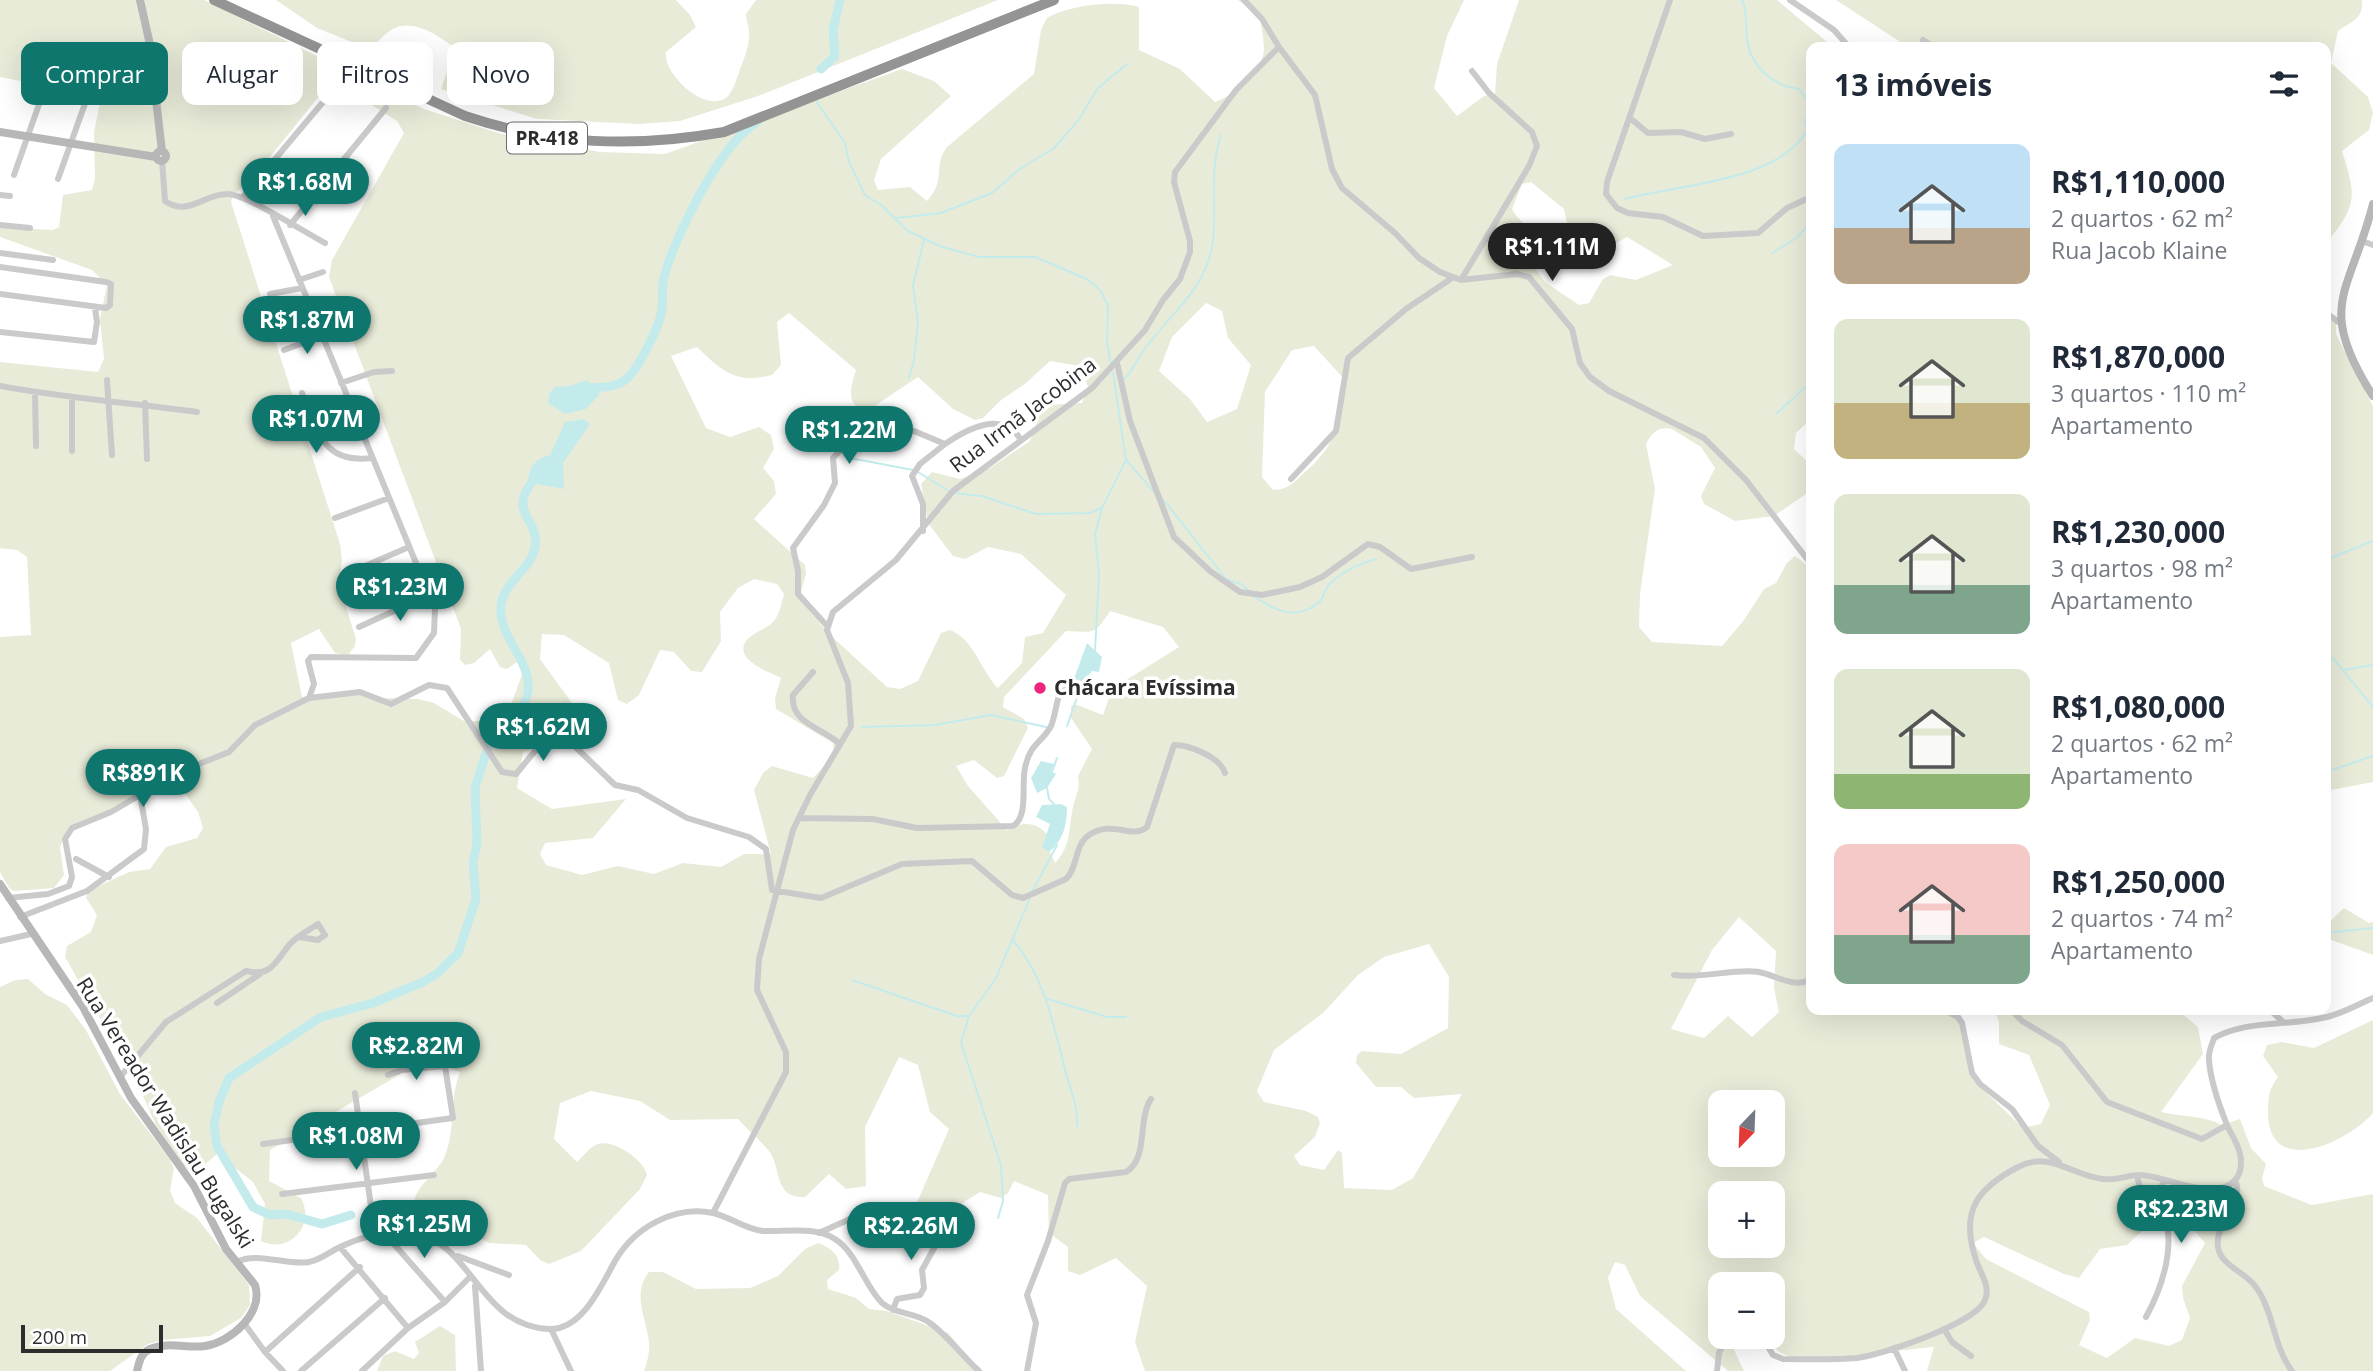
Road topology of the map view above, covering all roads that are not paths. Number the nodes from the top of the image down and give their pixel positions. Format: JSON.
{"nodes":[{"id":1,"x":140,"y":0,"type":"edge"},
{"id":2,"x":214,"y":0,"type":"edge"},
{"id":3,"x":1054,"y":0,"type":"edge"},
{"id":4,"x":1244,"y":0,"type":"edge"},
{"id":5,"x":1670,"y":0,"type":"edge"},
{"id":6,"x":1790,"y":0,"type":"edge"},
{"id":7,"x":1923,"y":40,"type":"dead end"},
{"id":8,"x":1845,"y":42,"type":"edge"},
{"id":9,"x":1926,"y":42,"type":"edge"},
{"id":10,"x":1279,"y":47,"type":"junction"},
{"id":11,"x":1472,"y":71,"type":"dead end"},
{"id":12,"x":39,"y":105,"type":"edge"},
{"id":13,"x":85,"y":105,"type":"edge"},
{"id":14,"x":321,"y":105,"type":"edge"},
{"id":15,"x":386,"y":108,"type":"dead end"},
{"id":16,"x":1630,"y":118,"type":"junction"},
{"id":17,"x":0,"y":132,"type":"edge"},
{"id":18,"x":1731,"y":134,"type":"dead end"},
{"id":19,"x":29,"y":137,"type":"junction"},
{"id":20,"x":71,"y":144,"type":"junction"},
{"id":21,"x":160,"y":156,"type":"junction"},
{"id":22,"x":14,"y":175,"type":"dead end"},
{"id":23,"x":58,"y":179,"type":"dead end"},
{"id":24,"x":0,"y":195,"type":"edge"},
{"id":25,"x":10,"y":196,"type":"dead end"},
{"id":26,"x":244,"y":196,"type":"junction"},
{"id":27,"x":1806,"y":199,"type":"edge"},
{"id":28,"x":2373,"y":204,"type":"edge"},
{"id":29,"x":273,"y":216,"type":"junction"},
{"id":30,"x":0,"y":225,"type":"edge"},
{"id":31,"x":290,"y":225,"type":"junction"},
{"id":32,"x":30,"y":228,"type":"dead end"},
{"id":33,"x":2363,"y":239,"type":"junction"},
{"id":34,"x":2373,"y":240,"type":"edge"},
{"id":35,"x":325,"y":243,"type":"dead end"},
{"id":36,"x":2373,"y":245,"type":"edge"},
{"id":37,"x":0,"y":253,"type":"edge"},
{"id":38,"x":52,"y":260,"type":"dead end"},
{"id":39,"x":0,"y":267,"type":"edge"},
{"id":40,"x":323,"y":272,"type":"dead end"},
{"id":41,"x":1452,"y":278,"type":"junction"},
{"id":42,"x":1461,"y":280,"type":"junction"},
{"id":43,"x":301,"y":284,"type":"junction"},
{"id":44,"x":0,"y":294,"type":"edge"},
{"id":45,"x":270,"y":294,"type":"dead end"},
{"id":46,"x":95,"y":308,"type":"junction"},
{"id":47,"x":2331,"y":317,"type":"edge"},
{"id":48,"x":2340,"y":323,"type":"junction"},
{"id":49,"x":0,"y":332,"type":"edge"},
{"id":50,"x":322,"y":336,"type":"junction"},
{"id":51,"x":284,"y":350,"type":"dead end"},
{"id":52,"x":1117,"y":363,"type":"junction"},
{"id":53,"x":392,"y":371,"type":"dead end"},
{"id":54,"x":107,"y":380,"type":"dead end"},
{"id":55,"x":341,"y":383,"type":"junction"},
{"id":56,"x":0,"y":386,"type":"edge"},
{"id":57,"x":36,"y":393,"type":"junction"},
{"id":58,"x":302,"y":393,"type":"dead end"},
{"id":59,"x":2373,"y":396,"type":"edge"},
{"id":60,"x":72,"y":398,"type":"junction"},
{"id":61,"x":108,"y":399,"type":"junction"},
{"id":62,"x":145,"y":403,"type":"junction"},
{"id":63,"x":197,"y":412,"type":"dead end"},
{"id":64,"x":1021,"y":440,"type":"junction"},
{"id":65,"x":945,"y":444,"type":"junction"},
{"id":66,"x":36,"y":446,"type":"dead end"},
{"id":67,"x":72,"y":451,"type":"dead end"},
{"id":68,"x":112,"y":455,"type":"dead end"},
{"id":69,"x":372,"y":458,"type":"junction"},
{"id":70,"x":147,"y":459,"type":"dead end"},
{"id":71,"x":1291,"y":479,"type":"dead end"},
{"id":72,"x":389,"y":498,"type":"junction"},
{"id":73,"x":335,"y":518,"type":"dead end"},
{"id":74,"x":923,"y":531,"type":"junction"},
{"id":75,"x":409,"y":547,"type":"junction"},
{"id":76,"x":1472,"y":556,"type":"dead end"},
{"id":77,"x":1806,"y":558,"type":"edge"},
{"id":78,"x":351,"y":572,"type":"dead end"},
{"id":79,"x":429,"y":595,"type":"junction"},
{"id":80,"x":359,"y":627,"type":"dead end"},
{"id":81,"x":828,"y":627,"type":"junction"},
{"id":82,"x":813,"y":672,"type":"dead end"},
{"id":83,"x":1088,"y":691,"type":"dead end"},
{"id":84,"x":309,"y":698,"type":"junction"},
{"id":85,"x":840,"y":744,"type":"junction"},
{"id":86,"x":1226,"y":773,"type":"dead end"},
{"id":87,"x":140,"y":795,"type":"junction"},
{"id":88,"x":799,"y":817,"type":"junction"},
{"id":89,"x":76,"y":859,"type":"dead end"},
{"id":90,"x":109,"y":877,"type":"junction"},
{"id":91,"x":0,"y":884,"type":"edge"},
{"id":92,"x":776,"y":893,"type":"junction"},
{"id":93,"x":8,"y":898,"type":"junction"},
{"id":94,"x":20,"y":917,"type":"junction"},
{"id":95,"x":31,"y":934,"type":"junction"},
{"id":96,"x":299,"y":937,"type":"dead end"},
{"id":97,"x":0,"y":941,"type":"edge"},
{"id":98,"x":260,"y":974,"type":"junction"},
{"id":99,"x":1674,"y":975,"type":"dead end"},
{"id":100,"x":1806,"y":981,"type":"edge"},
{"id":101,"x":2373,"y":998,"type":"edge"},
{"id":102,"x":217,"y":1003,"type":"dead end"},
{"id":103,"x":1954,"y":1015,"type":"edge"},
{"id":104,"x":2016,"y":1015,"type":"edge"},
{"id":105,"x":2275,"y":1015,"type":"edge"},
{"id":106,"x":2330,"y":1015,"type":"edge"},
{"id":107,"x":2331,"y":1015,"type":"edge"},
{"id":108,"x":2282,"y":1021,"type":"junction"},
{"id":109,"x":388,"y":1075,"type":"dead end"},
{"id":110,"x":121,"y":1076,"type":"junction"},
{"id":111,"x":355,"y":1093,"type":"dead end"},
{"id":112,"x":1151,"y":1099,"type":"dead end"},
{"id":113,"x":2227,"y":1125,"type":"junction"},
{"id":114,"x":360,"y":1130,"type":"junction"},
{"id":115,"x":263,"y":1144,"type":"dead end"},
{"id":116,"x":2060,"y":1163,"type":"junction"},
{"id":117,"x":434,"y":1175,"type":"dead end"},
{"id":118,"x":2137,"y":1175,"type":"junction"},
{"id":119,"x":2235,"y":1180,"type":"junction"},
{"id":120,"x":2164,"y":1181,"type":"junction"},
{"id":121,"x":368,"y":1185,"type":"junction"},
{"id":122,"x":282,"y":1194,"type":"dead end"},
{"id":123,"x":2155,"y":1201,"type":"junction"},
{"id":124,"x":955,"y":1210,"type":"dead end"},
{"id":125,"x":713,"y":1213,"type":"junction"},
{"id":126,"x":876,"y":1214,"type":"dead end"},
{"id":127,"x":818,"y":1233,"type":"junction"},
{"id":128,"x":385,"y":1234,"type":"junction"},
{"id":129,"x":375,"y":1235,"type":"junction"},
{"id":130,"x":340,"y":1247,"type":"junction"},
{"id":131,"x":455,"y":1255,"type":"junction"},
{"id":132,"x":236,"y":1262,"type":"junction"},
{"id":133,"x":360,"y":1267,"type":"junction"},
{"id":134,"x":509,"y":1275,"type":"dead end"},
{"id":135,"x":471,"y":1276,"type":"junction"},
{"id":136,"x":475,"y":1283,"type":"junction"},
{"id":137,"x":385,"y":1297,"type":"junction"},
{"id":138,"x":445,"y":1302,"type":"junction"},
{"id":139,"x":893,"y":1310,"type":"junction"},
{"id":140,"x":2146,"y":1317,"type":"dead end"},
{"id":141,"x":244,"y":1322,"type":"junction"},
{"id":142,"x":408,"y":1328,"type":"junction"},
{"id":143,"x":551,"y":1329,"type":"junction"},
{"id":144,"x":1944,"y":1329,"type":"junction"},
{"id":145,"x":1894,"y":1348,"type":"junction"},
{"id":146,"x":1721,"y":1349,"type":"edge"},
{"id":147,"x":1769,"y":1349,"type":"edge"},
{"id":148,"x":264,"y":1352,"type":"junction"},
{"id":149,"x":1971,"y":1356,"type":"dead end"},
{"id":150,"x":137,"y":1371,"type":"edge"},
{"id":151,"x":283,"y":1371,"type":"edge"},
{"id":152,"x":301,"y":1371,"type":"edge"},
{"id":153,"x":362,"y":1371,"type":"edge"},
{"id":154,"x":481,"y":1371,"type":"edge"},
{"id":155,"x":571,"y":1371,"type":"edge"},
{"id":156,"x":979,"y":1371,"type":"edge"},
{"id":157,"x":1027,"y":1371,"type":"edge"},
{"id":158,"x":1717,"y":1371,"type":"edge"},
{"id":159,"x":1905,"y":1371,"type":"edge"},
{"id":160,"x":2292,"y":1371,"type":"edge"}],
"edges":[{"from":1,"to":21,"type":"main road"},
{"from":2,"to":3,"type":"highway","number":"PR-418"},
{"from":4,"to":10,"type":"street"},
{"from":5,"to":16,"type":"street"},
{"from":6,"to":8,"type":"street"},
{"from":7,"to":9,"type":"street"},
{"from":10,"to":41,"type":"street"},
{"from":10,"to":52,"type":"street","name":"Rua Irmã Jacobina"},
{"from":11,"to":42,"type":"street"},
{"from":12,"to":19,"type":"street"},
{"from":13,"to":20,"type":"street"},
{"from":14,"to":26,"type":"street"},
{"from":15,"to":31,"type":"street"},
{"from":16,"to":18,"type":"street"},
{"from":16,"to":27,"type":"street"},
{"from":17,"to":19,"type":"main road"},
{"from":19,"to":20,"type":"main road"},
{"from":19,"to":22,"type":"street"},
{"from":20,"to":21,"type":"main road"},
{"from":20,"to":23,"type":"street"},
{"from":21,"to":26,"type":"street"},
{"from":24,"to":25,"type":"street"},
{"from":26,"to":29,"type":"street"},
{"from":28,"to":33,"type":"main road"},
{"from":29,"to":31,"type":"street"},
{"from":29,"to":43,"type":"street"},
{"from":30,"to":32,"type":"street"},
{"from":31,"to":35,"type":"street"},
{"from":33,"to":34,"type":"street"},
{"from":33,"to":36,"type":"street"},
{"from":33,"to":48,"type":"main road"},
{"from":37,"to":38,"type":"street"},
{"from":39,"to":46,"type":"street"},
{"from":40,"to":43,"type":"street"},
{"from":41,"to":42,"type":"street"},
{"from":41,"to":71,"type":"street"},
{"from":42,"to":77,"type":"street"},
{"from":43,"to":45,"type":"street"},
{"from":43,"to":50,"type":"street"},
{"from":44,"to":46,"type":"street"},
{"from":46,"to":49,"type":"street"},
{"from":47,"to":48,"type":"street"},
{"from":48,"to":59,"type":"main road"},
{"from":50,"to":51,"type":"street"},
{"from":50,"to":55,"type":"street"},
{"from":52,"to":64,"type":"street","name":"Rua Irmã Jacobina"},
{"from":52,"to":76,"type":"street"},
{"from":53,"to":55,"type":"street"},
{"from":54,"to":61,"type":"street"},
{"from":55,"to":69,"type":"street"},
{"from":56,"to":57,"type":"street"},
{"from":57,"to":60,"type":"street"},
{"from":57,"to":66,"type":"street"},
{"from":58,"to":69,"type":"street"},
{"from":60,"to":61,"type":"street"},
{"from":60,"to":67,"type":"street"},
{"from":61,"to":62,"type":"street"},
{"from":61,"to":68,"type":"street"},
{"from":62,"to":63,"type":"street"},
{"from":62,"to":70,"type":"street"},
{"from":64,"to":65,"type":"street"},
{"from":64,"to":74,"type":"street","name":"Rua Irmã Jacobina"},
{"from":65,"to":74,"type":"street"},
{"from":65,"to":81,"type":"street"},
{"from":69,"to":72,"type":"street"},
{"from":72,"to":73,"type":"street"},
{"from":72,"to":75,"type":"street"},
{"from":74,"to":81,"type":"street","name":"Rua Irmã Jacobina"},
{"from":75,"to":78,"type":"street"},
{"from":75,"to":79,"type":"street"},
{"from":79,"to":80,"type":"street"},
{"from":79,"to":84,"type":"street"},
{"from":81,"to":85,"type":"street"},
{"from":82,"to":85,"type":"street"},
{"from":83,"to":88,"type":"street"},
{"from":84,"to":87,"type":"street"},
{"from":84,"to":92,"type":"street"},
{"from":85,"to":88,"type":"street"},
{"from":86,"to":92,"type":"street"},
{"from":87,"to":90,"type":"street"},
{"from":87,"to":93,"type":"street"},
{"from":88,"to":92,"type":"street"},
{"from":89,"to":90,"type":"street"},
{"from":90,"to":94,"type":"street"},
{"from":91,"to":93,"type":"main road","name":"Rua Vereador Wadislau Bugalski"},
{"from":92,"to":125,"type":"street"},
{"from":93,"to":94,"type":"main road","name":"Rua Vereador Wadislau Bugalski"},
{"from":94,"to":95,"type":"main road","name":"Rua Vereador Wadislau Bugalski"},
{"from":95,"to":97,"type":"street"},
{"from":95,"to":110,"type":"main road","name":"Rua Vereador Wadislau Bugalski"},
{"from":96,"to":98,"type":"street"},
{"from":98,"to":102,"type":"street"},
{"from":98,"to":110,"type":"street"},
{"from":99,"to":100,"type":"street"},
{"from":101,"to":107,"type":"street"},
{"from":103,"to":116,"type":"street"},
{"from":104,"to":113,"type":"street"},
{"from":105,"to":108,"type":"street"},
{"from":106,"to":108,"type":"street"},
{"from":108,"to":113,"type":"street"},
{"from":109,"to":114,"type":"street"},
{"from":110,"to":132,"type":"main road","name":"Rua Vereador Wadislau Bugalski"},
{"from":111,"to":114,"type":"street"},
{"from":112,"to":157,"type":"street"},
{"from":113,"to":119,"type":"street"},
{"from":114,"to":115,"type":"street"},
{"from":114,"to":121,"type":"street"},
{"from":116,"to":118,"type":"street"},
{"from":116,"to":144,"type":"street"},
{"from":117,"to":121,"type":"street"},
{"from":118,"to":120,"type":"street"},
{"from":118,"to":123,"type":"street"},
{"from":119,"to":120,"type":"street"},
{"from":119,"to":160,"type":"street"},
{"from":120,"to":123,"type":"street"},
{"from":121,"to":122,"type":"street"},
{"from":121,"to":129,"type":"street"},
{"from":123,"to":140,"type":"street"},
{"from":124,"to":139,"type":"street"},
{"from":125,"to":127,"type":"street"},
{"from":125,"to":143,"type":"street"},
{"from":126,"to":127,"type":"street"},
{"from":127,"to":139,"type":"street"},
{"from":128,"to":129,"type":"street"},
{"from":128,"to":131,"type":"street"},
{"from":128,"to":138,"type":"street"},
{"from":129,"to":130,"type":"street"},
{"from":130,"to":132,"type":"street"},
{"from":130,"to":133,"type":"street"},
{"from":131,"to":134,"type":"street"},
{"from":131,"to":135,"type":"street"},
{"from":132,"to":141,"type":"main road","name":"Rua Vereador Wadislau Bugalski"},
{"from":133,"to":137,"type":"street"},
{"from":133,"to":148,"type":"street"},
{"from":135,"to":136,"type":"street"},
{"from":135,"to":138,"type":"street"},
{"from":136,"to":143,"type":"street"},
{"from":136,"to":154,"type":"street"},
{"from":137,"to":142,"type":"street"},
{"from":137,"to":152,"type":"street"},
{"from":138,"to":142,"type":"street"},
{"from":139,"to":156,"type":"street"},
{"from":141,"to":148,"type":"street"},
{"from":141,"to":150,"type":"main road"},
{"from":142,"to":153,"type":"street"},
{"from":143,"to":155,"type":"street"},
{"from":144,"to":145,"type":"street"},
{"from":144,"to":149,"type":"street"},
{"from":145,"to":147,"type":"street"},
{"from":145,"to":159,"type":"street"},
{"from":146,"to":158,"type":"street"},
{"from":148,"to":151,"type":"street"}]}
